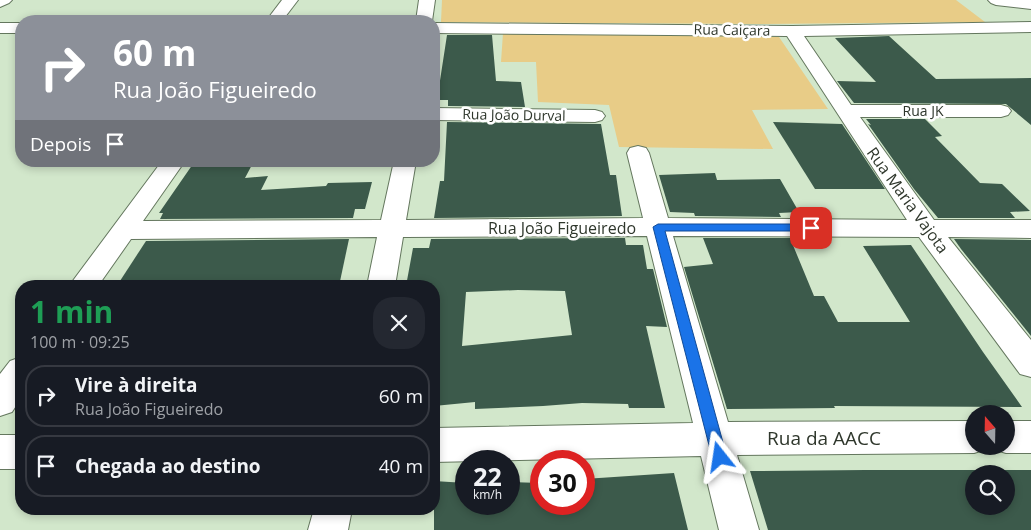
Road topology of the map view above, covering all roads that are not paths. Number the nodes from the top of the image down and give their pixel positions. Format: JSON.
{"nodes":[{"id":1,"x":4,"y":0,"type":"edge"},
{"id":2,"x":290,"y":0,"type":"edge"},
{"id":3,"x":427,"y":0,"type":"edge"},
{"id":4,"x":996,"y":0,"type":"edge"},
{"id":5,"x":0,"y":2,"type":"edge"},
{"id":6,"x":1031,"y":4,"type":"edge"},
{"id":7,"x":279,"y":15,"type":"edge"},
{"id":8,"x":425,"y":15,"type":"edge"},
{"id":9,"x":1031,"y":27,"type":"edge"},
{"id":10,"x":0,"y":28,"type":"edge"},
{"id":11,"x":15,"y":28,"type":"edge"},
{"id":12,"x":440,"y":28,"type":"edge"},
{"id":13,"x":792,"y":31,"type":"junction"},
{"id":14,"x":845,"y":111,"type":"junction"},
{"id":15,"x":1001,"y":111,"type":"dead end"},
{"id":16,"x":440,"y":114,"type":"edge"},
{"id":17,"x":595,"y":116,"type":"dead end"},
{"id":18,"x":638,"y":153,"type":"dead end"},
{"id":19,"x":170,"y":167,"type":"edge"},
{"id":20,"x":404,"y":167,"type":"edge"},
{"id":21,"x":658,"y":227,"type":"junction"},
{"id":22,"x":926,"y":228,"type":"junction"},
{"id":23,"x":393,"y":229,"type":"junction"},
{"id":24,"x":1031,"y":229,"type":"edge"},
{"id":25,"x":123,"y":230,"type":"junction"},
{"id":26,"x":86,"y":280,"type":"edge"},
{"id":27,"x":382,"y":280,"type":"edge"},
{"id":28,"x":1031,"y":364,"type":"edge"},
{"id":29,"x":15,"y":380,"type":"edge"},
{"id":30,"x":0,"y":401,"type":"edge"},
{"id":31,"x":965,"y":437,"type":"edge"},
{"id":32,"x":1015,"y":437,"type":"edge"},
{"id":33,"x":1031,"y":437,"type":"edge"},
{"id":34,"x":715,"y":439,"type":"junction"},
{"id":35,"x":440,"y":445,"type":"edge"},
{"id":36,"x":0,"y":452,"type":"edge"},
{"id":37,"x":15,"y":452,"type":"edge"},
{"id":38,"x":332,"y":515,"type":"edge"},
{"id":39,"x":328,"y":530,"type":"edge"},
{"id":40,"x":739,"y":530,"type":"edge"}],
"edges":[{"from":1,"to":5,"type":"street"},
{"from":2,"to":7,"type":"street"},
{"from":3,"to":8,"type":"street"},
{"from":4,"to":6,"type":"street"},
{"from":9,"to":13,"type":"street","name":"Rua Caiçara"},
{"from":10,"to":11,"type":"street"},
{"from":12,"to":13,"type":"street","name":"Rua Caiçara"},
{"from":13,"to":14,"type":"street","name":"Rua Maria Vajota"},
{"from":14,"to":15,"type":"street","name":"Rua JK"},
{"from":14,"to":22,"type":"street","name":"Rua Maria Vajota"},
{"from":16,"to":17,"type":"street","name":"Rua João Durval"},
{"from":18,"to":21,"type":"street"},
{"from":19,"to":25,"type":"street"},
{"from":20,"to":23,"type":"street"},
{"from":21,"to":22,"type":"street","name":"Rua João Figueiredo"},
{"from":21,"to":23,"type":"street","name":"Rua João Figueiredo"},
{"from":21,"to":34,"type":"street"},
{"from":22,"to":24,"type":"street","name":"Rua João Figueiredo"},
{"from":22,"to":28,"type":"street","name":"Rua Maria Vajota"},
{"from":23,"to":25,"type":"street","name":"Rua João Figueiredo"},
{"from":23,"to":27,"type":"street"},
{"from":25,"to":26,"type":"street"},
{"from":29,"to":30,"type":"street"},
{"from":31,"to":34,"type":"street","name":"Rua da AACC"},
{"from":32,"to":33,"type":"street"},
{"from":34,"to":35,"type":"street","name":"Rua da AACC"},
{"from":34,"to":40,"type":"street"},
{"from":36,"to":37,"type":"street"},
{"from":38,"to":39,"type":"street"}]}
